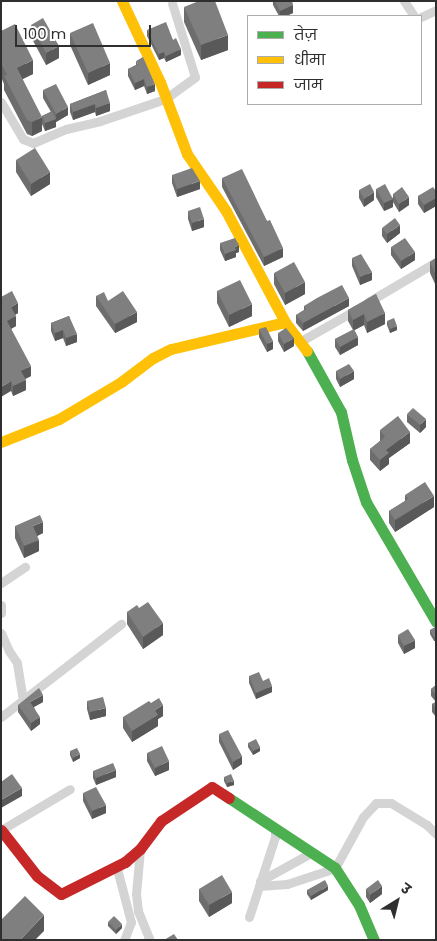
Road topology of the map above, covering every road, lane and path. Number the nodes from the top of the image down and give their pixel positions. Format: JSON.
{"nodes":[{"id":1,"x":122,"y":1,"type":"edge"},
{"id":2,"x":404,"y":1,"type":"edge"},
{"id":3,"x":172,"y":3,"type":"dead end"},
{"id":4,"x":436,"y":10,"type":"edge"},
{"id":5,"x":413,"y":15,"type":"edge"},
{"id":6,"x":422,"y":17,"type":"edge"},
{"id":7,"x":165,"y":99,"type":"junction"},
{"id":8,"x":1,"y":102,"type":"edge"},
{"id":9,"x":436,"y":262,"type":"edge"},
{"id":10,"x":285,"y":322,"type":"junction"},
{"id":11,"x":301,"y":342,"type":"junction"},
{"id":12,"x":1,"y":442,"type":"edge"},
{"id":13,"x":25,"y":568,"type":"dead end"},
{"id":14,"x":1,"y":583,"type":"edge"},
{"id":15,"x":1,"y":605,"type":"edge"},
{"id":16,"x":1,"y":613,"type":"edge"},
{"id":17,"x":436,"y":622,"type":"edge"},
{"id":18,"x":121,"y":624,"type":"dead end"},
{"id":19,"x":1,"y":633,"type":"edge"},
{"id":20,"x":23,"y":700,"type":"junction"},
{"id":21,"x":1,"y":717,"type":"edge"},
{"id":22,"x":70,"y":790,"type":"dead end"},
{"id":23,"x":275,"y":828,"type":"junction"},
{"id":24,"x":1,"y":830,"type":"edge"},
{"id":25,"x":436,"y":834,"type":"edge"},
{"id":26,"x":140,"y":849,"type":"junction"},
{"id":27,"x":311,"y":853,"type":"junction"},
{"id":28,"x":116,"y":865,"type":"junction"},
{"id":29,"x":335,"y":868,"type":"junction"},
{"id":30,"x":259,"y":884,"type":"junction"},
{"id":31,"x":249,"y":918,"type":"dead end"},
{"id":32,"x":124,"y":940,"type":"edge"},
{"id":33,"x":148,"y":940,"type":"edge"},
{"id":34,"x":374,"y":940,"type":"edge"}],
"edges":[{"from":1,"to":7,"type":"street"},
{"from":2,"to":5,"type":"street"},
{"from":3,"to":7,"type":"street"},
{"from":4,"to":6,"type":"street"},
{"from":7,"to":8,"type":"street"},
{"from":7,"to":10,"type":"street"},
{"from":9,"to":11,"type":"street"},
{"from":10,"to":11,"type":"street"},
{"from":10,"to":12,"type":"street"},
{"from":11,"to":17,"type":"street"},
{"from":13,"to":14,"type":"street"},
{"from":15,"to":16,"type":"street"},
{"from":18,"to":20,"type":"street"},
{"from":19,"to":20,"type":"street"},
{"from":20,"to":21,"type":"street"},
{"from":22,"to":24,"type":"street"},
{"from":23,"to":26,"type":"street"},
{"from":23,"to":27,"type":"street"},
{"from":23,"to":30,"type":"street"},
{"from":24,"to":28,"type":"street"},
{"from":25,"to":29,"type":"street"},
{"from":26,"to":28,"type":"street"},
{"from":26,"to":33,"type":"street"},
{"from":27,"to":29,"type":"street"},
{"from":27,"to":30,"type":"street"},
{"from":28,"to":32,"type":"street"},
{"from":29,"to":30,"type":"street"},
{"from":29,"to":34,"type":"street"},
{"from":30,"to":31,"type":"street"}]}
